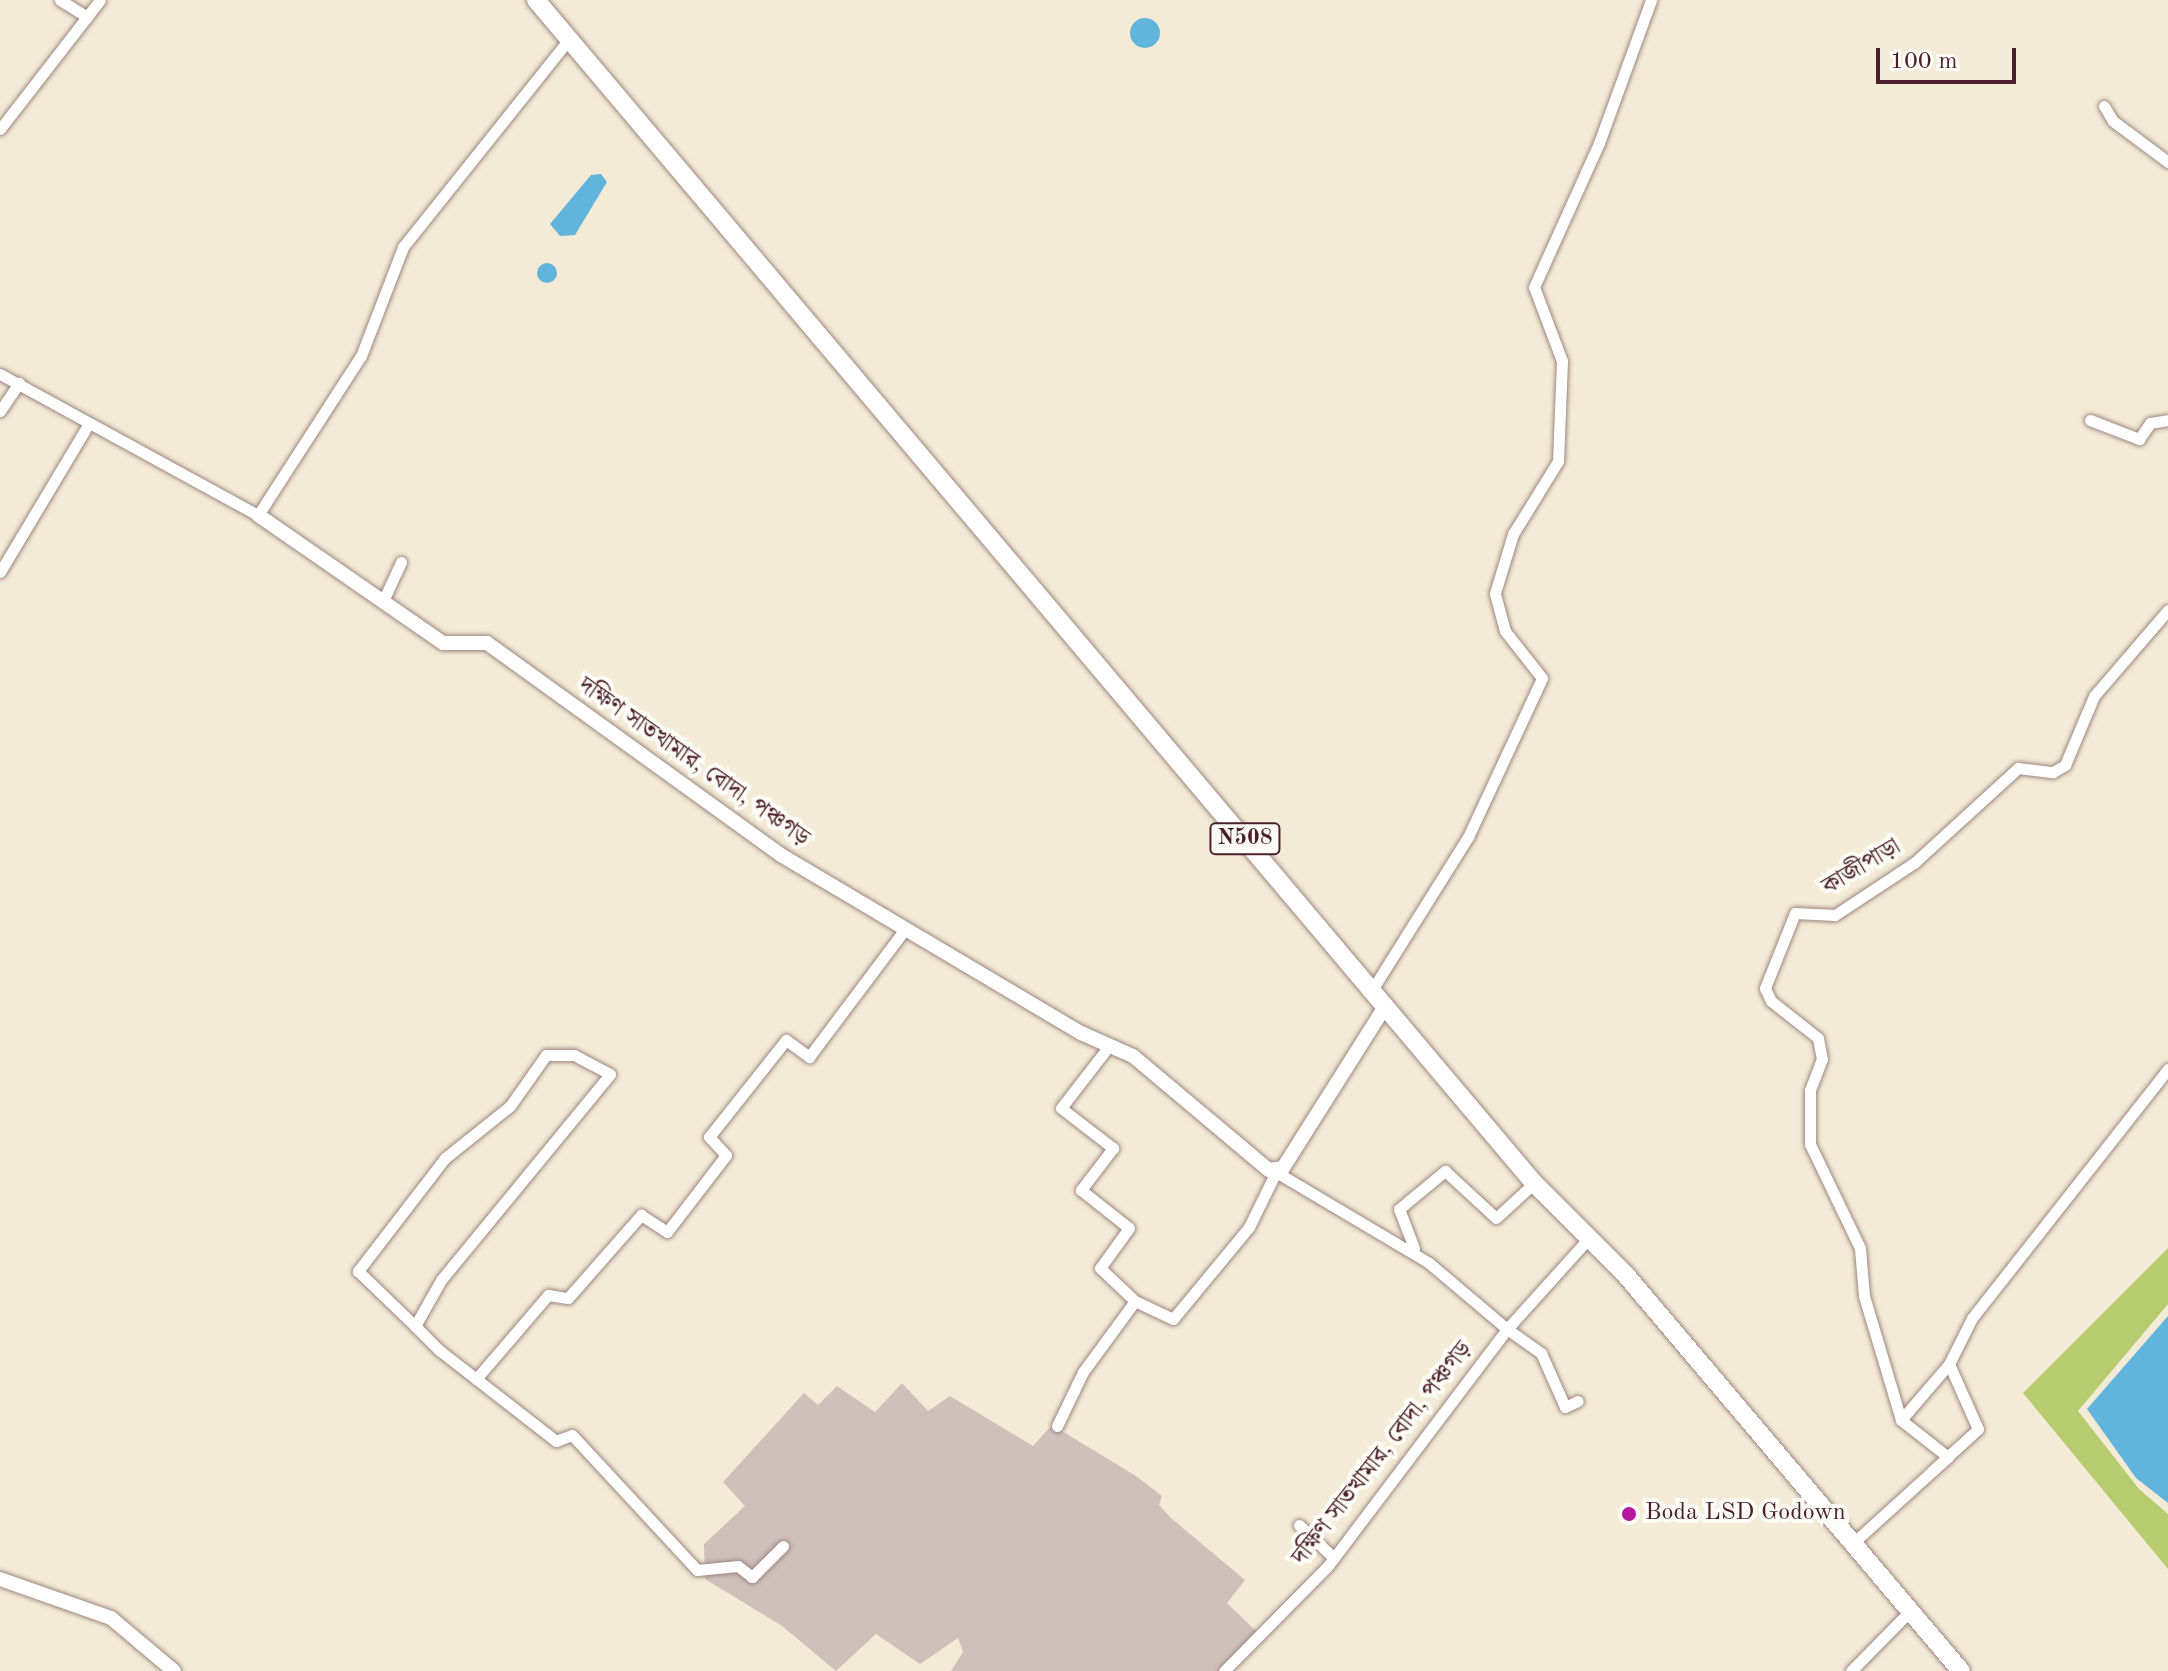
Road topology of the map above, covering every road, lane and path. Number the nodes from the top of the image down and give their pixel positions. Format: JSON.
{"nodes":[{"id":1,"x":60,"y":0,"type":"edge"},
{"id":2,"x":100,"y":0,"type":"edge"},
{"id":3,"x":536,"y":0,"type":"edge"},
{"id":4,"x":1651,"y":0,"type":"edge"},
{"id":5,"x":87,"y":17,"type":"junction"},
{"id":6,"x":569,"y":39,"type":"junction"},
{"id":7,"x":2104,"y":106,"type":"dead end"},
{"id":8,"x":0,"y":129,"type":"edge"},
{"id":9,"x":2168,"y":162,"type":"edge"},
{"id":10,"x":0,"y":374,"type":"edge"},
{"id":11,"x":19,"y":383,"type":"junction"},
{"id":12,"x":0,"y":411,"type":"edge"},
{"id":13,"x":2090,"y":420,"type":"dead end"},
{"id":14,"x":2168,"y":420,"type":"edge"},
{"id":15,"x":88,"y":425,"type":"junction"},
{"id":16,"x":258,"y":515,"type":"junction"},
{"id":17,"x":401,"y":562,"type":"dead end"},
{"id":18,"x":0,"y":572,"type":"edge"},
{"id":19,"x":383,"y":601,"type":"junction"},
{"id":20,"x":2168,"y":610,"type":"edge"},
{"id":21,"x":905,"y":929,"type":"junction"},
{"id":22,"x":1372,"y":990,"type":"junction"},
{"id":23,"x":1386,"y":1005,"type":"junction"},
{"id":24,"x":1109,"y":1046,"type":"junction"},
{"id":25,"x":2168,"y":1069,"type":"edge"},
{"id":26,"x":1276,"y":1172,"type":"junction"},
{"id":27,"x":1534,"y":1183,"type":"junction"},
{"id":28,"x":1589,"y":1238,"type":"junction"},
{"id":29,"x":1414,"y":1248,"type":"dead end"},
{"id":30,"x":1135,"y":1301,"type":"junction"},
{"id":31,"x":415,"y":1326,"type":"junction"},
{"id":32,"x":1507,"y":1329,"type":"junction"},
{"id":33,"x":1949,"y":1364,"type":"junction"},
{"id":34,"x":476,"y":1379,"type":"junction"},
{"id":35,"x":1578,"y":1401,"type":"dead end"},
{"id":36,"x":1901,"y":1420,"type":"junction"},
{"id":37,"x":1057,"y":1426,"type":"dead end"},
{"id":38,"x":1932,"y":1471,"type":"junction"},
{"id":39,"x":1299,"y":1525,"type":"dead end"},
{"id":40,"x":1853,"y":1543,"type":"junction"},
{"id":41,"x":783,"y":1546,"type":"dead end"},
{"id":42,"x":1334,"y":1558,"type":"junction"},
{"id":43,"x":0,"y":1579,"type":"edge"},
{"id":44,"x":1910,"y":1611,"type":"junction"},
{"id":45,"x":173,"y":1671,"type":"edge"},
{"id":46,"x":1224,"y":1671,"type":"edge"},
{"id":47,"x":1851,"y":1671,"type":"edge"},
{"id":48,"x":1961,"y":1671,"type":"edge"}],
"edges":[{"from":1,"to":5,"type":"street"},
{"from":2,"to":5,"type":"street"},
{"from":3,"to":6,"type":"highway","number":"N508"},
{"from":4,"to":22,"type":"street"},
{"from":5,"to":8,"type":"street"},
{"from":6,"to":16,"type":"street"},
{"from":6,"to":22,"type":"highway","number":"N508"},
{"from":7,"to":9,"type":"street"},
{"from":10,"to":11,"type":"street","name":"দক্ষিণ সাতখামার, বোদা, পঞ্চগড়"},
{"from":11,"to":12,"type":"street"},
{"from":11,"to":15,"type":"street","name":"দক্ষিণ সাতখামার, বোদা, পঞ্চগড়"},
{"from":13,"to":14,"type":"street"},
{"from":15,"to":16,"type":"street","name":"দক্ষিণ সাতখামার, বোদা, পঞ্চগড়"},
{"from":15,"to":18,"type":"street"},
{"from":16,"to":19,"type":"street","name":"দক্ষিণ সাতখামার, বোদা, পঞ্চগড়"},
{"from":17,"to":19,"type":"street"},
{"from":19,"to":21,"type":"street","name":"দক্ষিণ সাতখামার, বোদা, পঞ্চগড়"},
{"from":20,"to":36,"type":"street","name":"কাজীপাড়া"},
{"from":21,"to":24,"type":"street","name":"দক্ষিণ সাতখামার, বোদা, পঞ্চগড়"},
{"from":21,"to":34,"type":"street"},
{"from":22,"to":23,"type":"highway","number":"N508"},
{"from":23,"to":26,"type":"street"},
{"from":23,"to":27,"type":"highway","number":"N508"},
{"from":24,"to":26,"type":"street","name":"দক্ষিণ সাতখামার, বোদা, পঞ্চগড়"},
{"from":24,"to":30,"type":"street"},
{"from":25,"to":33,"type":"street"},
{"from":26,"to":30,"type":"street"},
{"from":26,"to":32,"type":"street","name":"দক্ষিণ সাতখামার, বোদা, পঞ্চগড়"},
{"from":27,"to":28,"type":"highway","number":"N508"},
{"from":27,"to":29,"type":"street"},
{"from":28,"to":32,"type":"street","name":"দক্ষিণ সাতখামার, বোদা, পঞ্চগড়"},
{"from":28,"to":40,"type":"highway","number":"N508"},
{"from":30,"to":37,"type":"street"},
{"from":31,"to":31,"type":"street"},
{"from":31,"to":34,"type":"street"},
{"from":32,"to":35,"type":"street","name":"দক্ষিণ সাতখামার, বোদা, পঞ্চগড়"},
{"from":32,"to":42,"type":"street","name":"দক্ষিণ সাতখামার, বোদা, পঞ্চগড়"},
{"from":33,"to":36,"type":"street"},
{"from":33,"to":38,"type":"street"},
{"from":34,"to":41,"type":"street"},
{"from":36,"to":38,"type":"street"},
{"from":38,"to":40,"type":"street"},
{"from":39,"to":42,"type":"street"},
{"from":40,"to":44,"type":"highway","number":"N508"},
{"from":42,"to":46,"type":"street","name":"দক্ষিণ সাতখামার, বোদা, পঞ্চগড়"},
{"from":43,"to":45,"type":"street"},
{"from":44,"to":47,"type":"street"},
{"from":44,"to":48,"type":"highway","number":"N508"}]}
